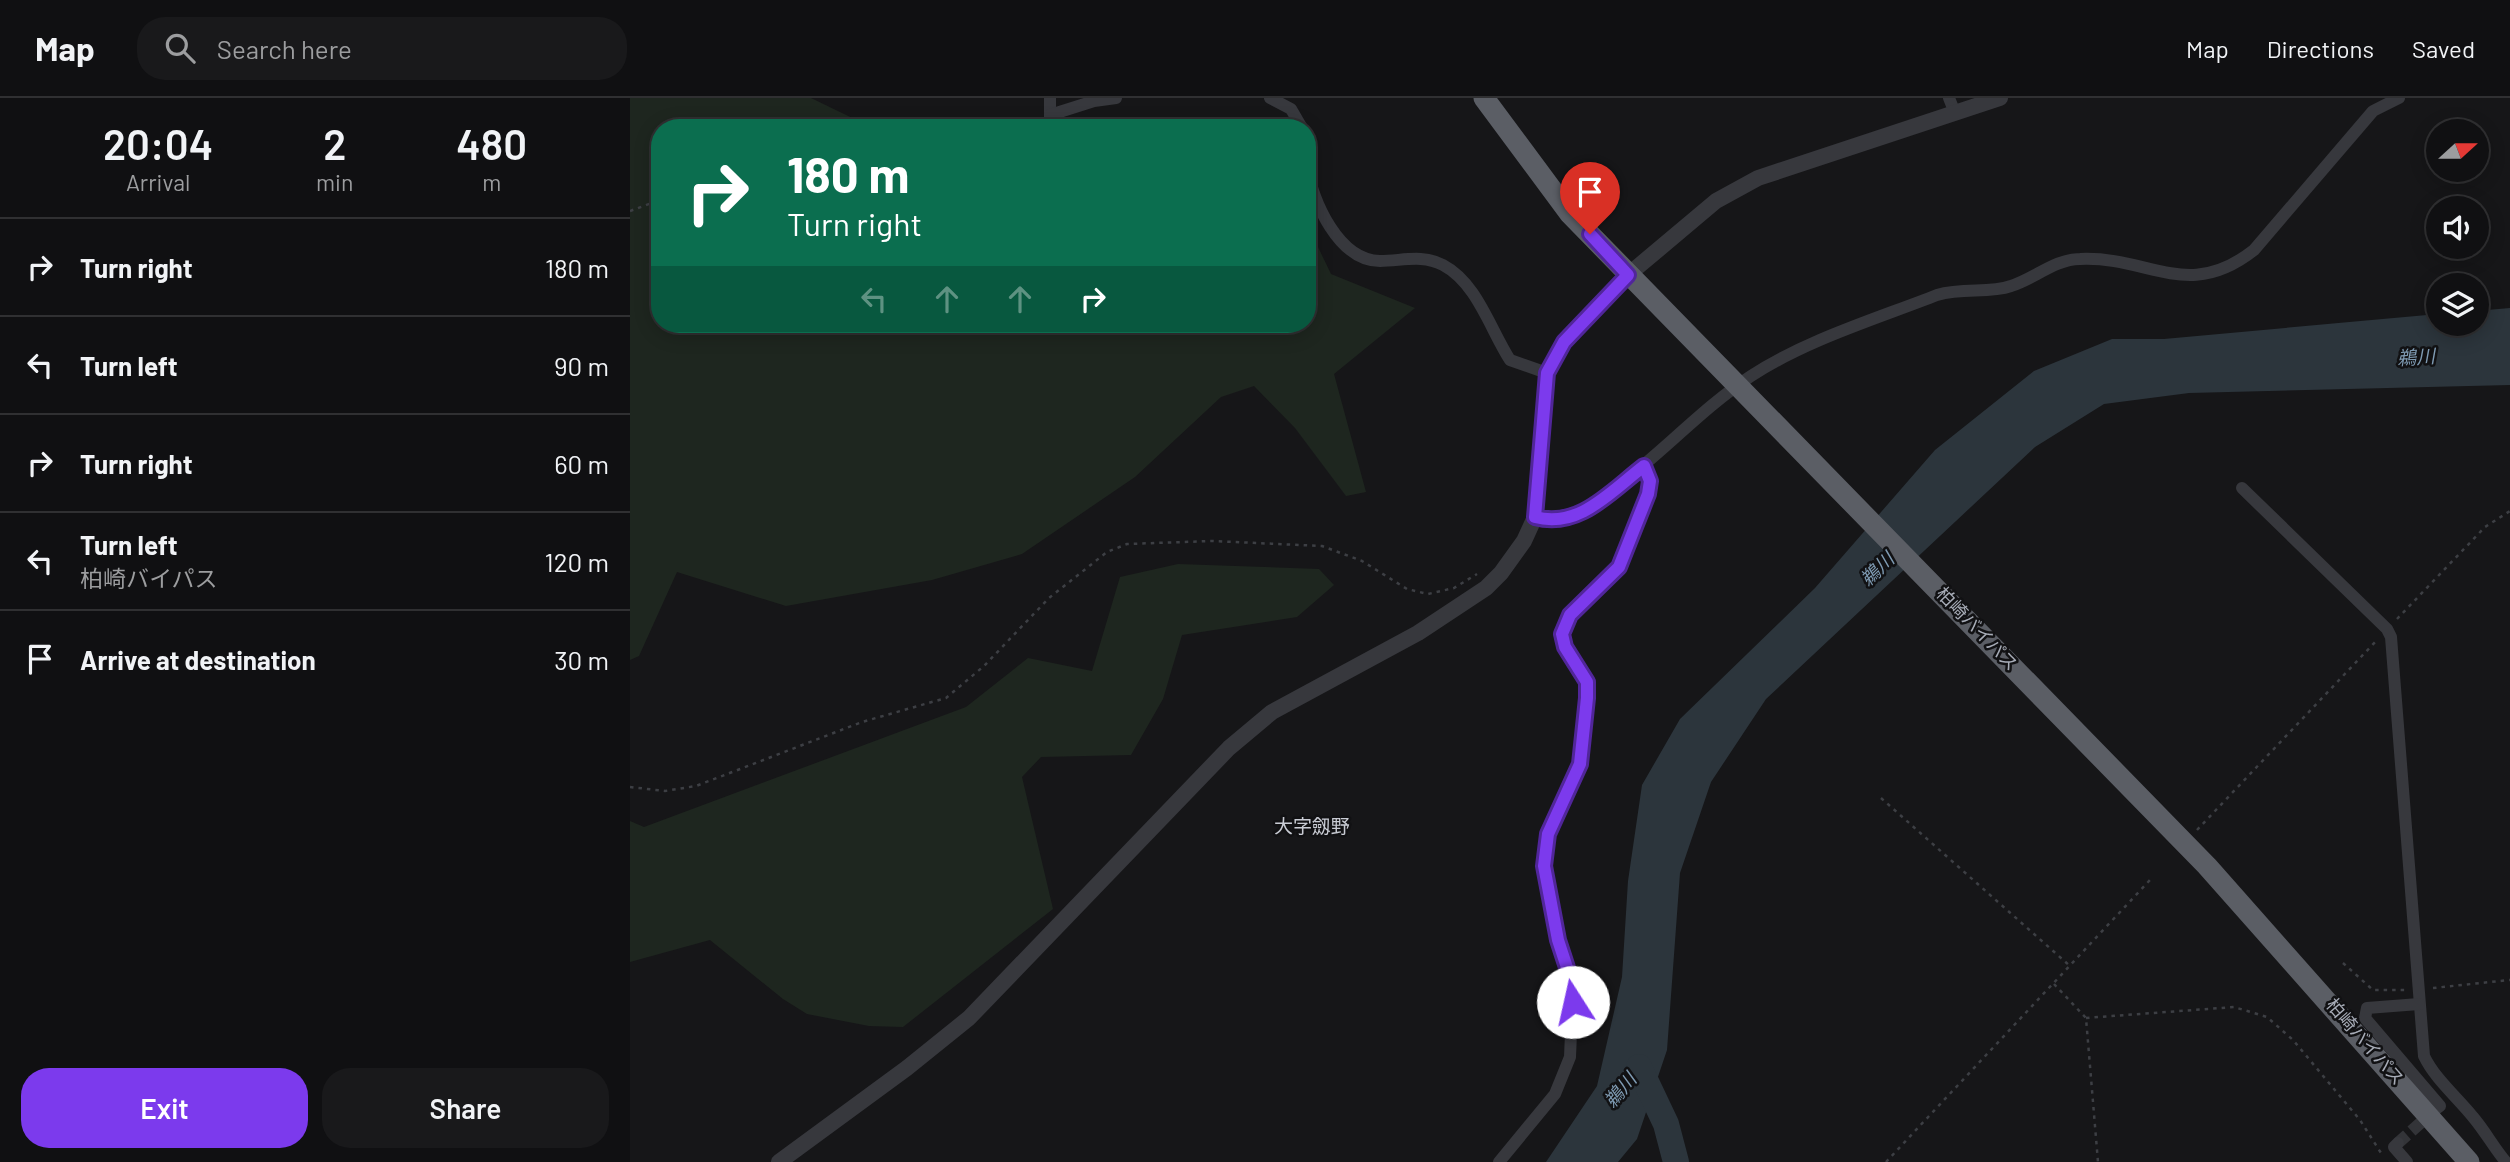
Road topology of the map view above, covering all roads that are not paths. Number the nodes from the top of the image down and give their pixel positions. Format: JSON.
{"nodes":[{"id":1,"x":1049,"y":98,"type":"edge"},
{"id":2,"x":1116,"y":98,"type":"edge"},
{"id":3,"x":1270,"y":98,"type":"edge"},
{"id":4,"x":1484,"y":98,"type":"edge"},
{"id":5,"x":2000,"y":98,"type":"edge"},
{"id":6,"x":2399,"y":98,"type":"edge"},
{"id":7,"x":1952,"y":105,"type":"edge"},
{"id":8,"x":1050,"y":119,"type":"edge"},
{"id":9,"x":1054,"y":119,"type":"edge"},
{"id":10,"x":1297,"y":119,"type":"edge"},
{"id":11,"x":1316,"y":200,"type":"edge"},
{"id":12,"x":1628,"y":275,"type":"junction"},
{"id":13,"x":1547,"y":373,"type":"junction"},
{"id":14,"x":1644,"y":466,"type":"junction"},
{"id":15,"x":2242,"y":488,"type":"dead end"},
{"id":16,"x":1535,"y":517,"type":"junction"},
{"id":17,"x":2419,"y":1004,"type":"junction"},
{"id":18,"x":2436,"y":1109,"type":"dead end"},
{"id":19,"x":2398,"y":1143,"type":"dead end"},
{"id":20,"x":779,"y":1162,"type":"edge"},
{"id":21,"x":1499,"y":1162,"type":"edge"},
{"id":22,"x":2407,"y":1162,"type":"edge"},
{"id":23,"x":2469,"y":1162,"type":"edge"},
{"id":24,"x":2506,"y":1162,"type":"edge"}],
"edges":[{"from":1,"to":8,"type":"street"},
{"from":2,"to":9,"type":"street"},
{"from":3,"to":10,"type":"street"},
{"from":4,"to":12,"type":"highway","name":"柏崎バイパス"},
{"from":5,"to":7,"type":"street"},
{"from":6,"to":14,"type":"street"},
{"from":7,"to":12,"type":"street"},
{"from":11,"to":13,"type":"street"},
{"from":12,"to":13,"type":"street"},
{"from":12,"to":23,"type":"highway","name":"柏崎バイパス"},
{"from":13,"to":16,"type":"street"},
{"from":14,"to":16,"type":"street"},
{"from":14,"to":21,"type":"street"},
{"from":15,"to":17,"type":"street"},
{"from":16,"to":20,"type":"street"},
{"from":17,"to":18,"type":"street"},
{"from":17,"to":24,"type":"street"},
{"from":19,"to":22,"type":"street"}]}
